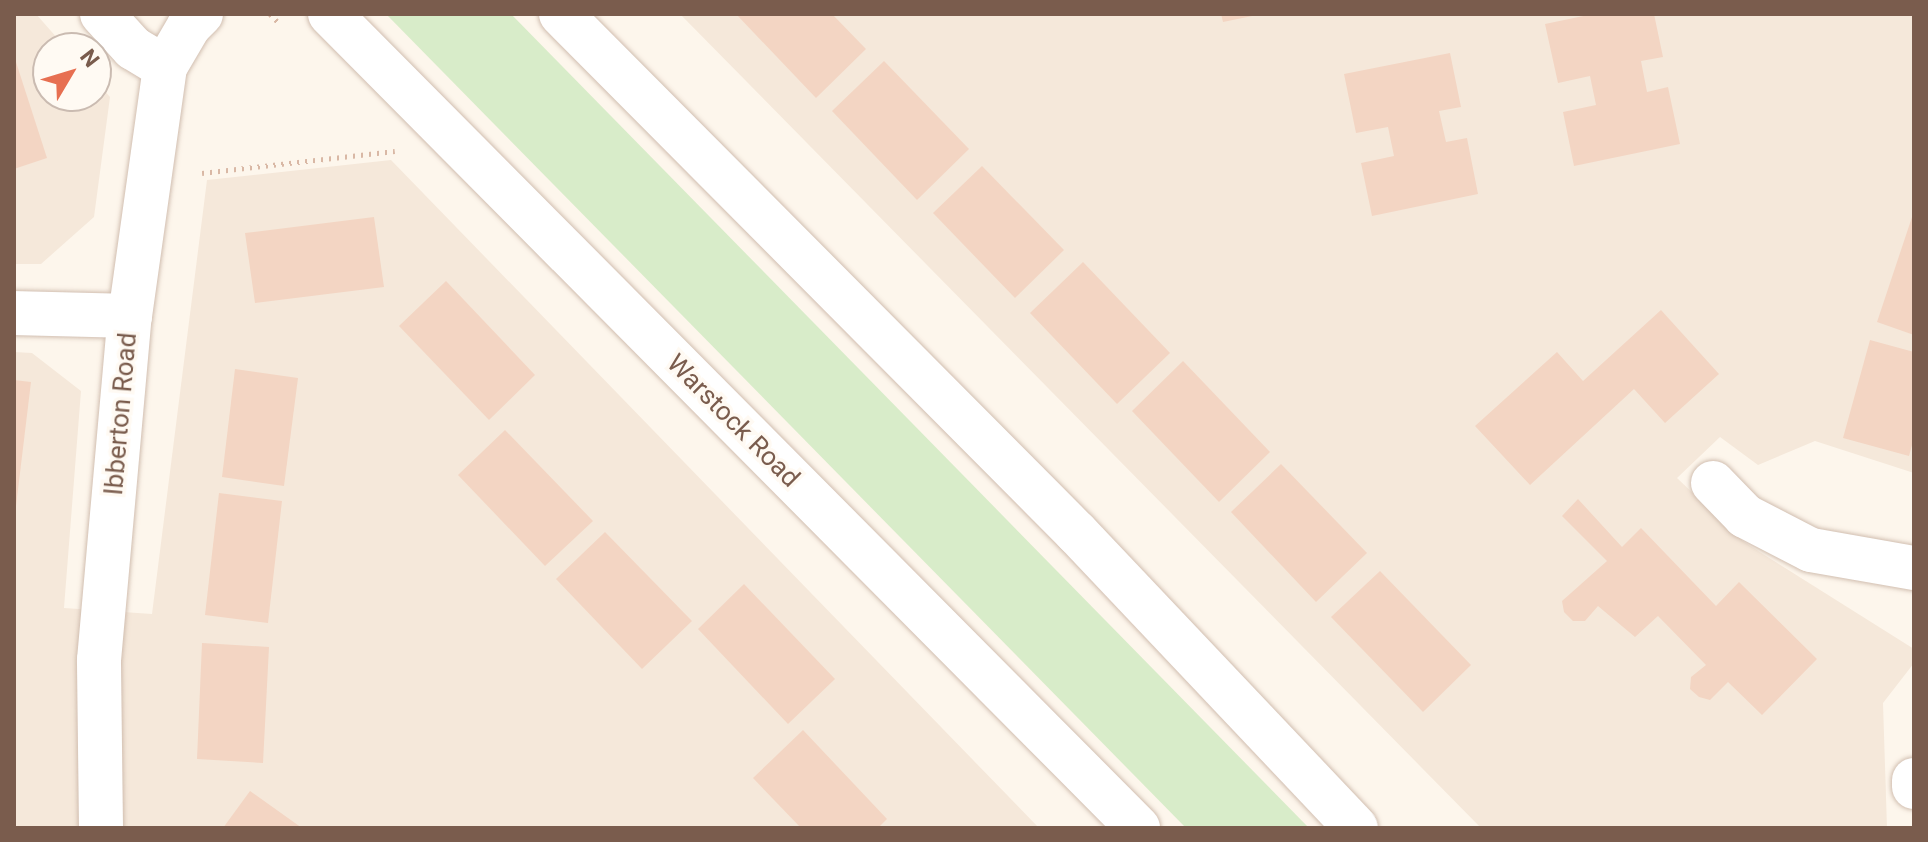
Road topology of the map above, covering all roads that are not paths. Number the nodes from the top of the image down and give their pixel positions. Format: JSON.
{"nodes":[{"id":1,"x":102,"y":14,"type":"edge"},
{"id":2,"x":201,"y":14,"type":"edge"},
{"id":3,"x":330,"y":14,"type":"edge"},
{"id":4,"x":561,"y":14,"type":"edge"},
{"id":5,"x":165,"y":67,"type":"junction"},
{"id":6,"x":14,"y":313,"type":"edge"},
{"id":7,"x":130,"y":316,"type":"junction"},
{"id":8,"x":1713,"y":483,"type":"dead end"},
{"id":9,"x":1914,"y":568,"type":"edge"},
{"id":10,"x":1914,"y":780,"type":"edge"},
{"id":11,"x":1914,"y":787,"type":"edge"},
{"id":12,"x":101,"y":828,"type":"edge"},
{"id":13,"x":1138,"y":828,"type":"edge"},
{"id":14,"x":1356,"y":828,"type":"edge"}],
"edges":[{"from":1,"to":5,"type":"street"},
{"from":2,"to":5,"type":"street","name":"Ibberton Road"},
{"from":3,"to":13,"type":"street","name":"Warstock Road"},
{"from":4,"to":14,"type":"street"},
{"from":5,"to":7,"type":"street","name":"Ibberton Road"},
{"from":6,"to":7,"type":"street"},
{"from":7,"to":12,"type":"street","name":"Ibberton Road"},
{"from":8,"to":9,"type":"street"},
{"from":10,"to":11,"type":"street"}]}
